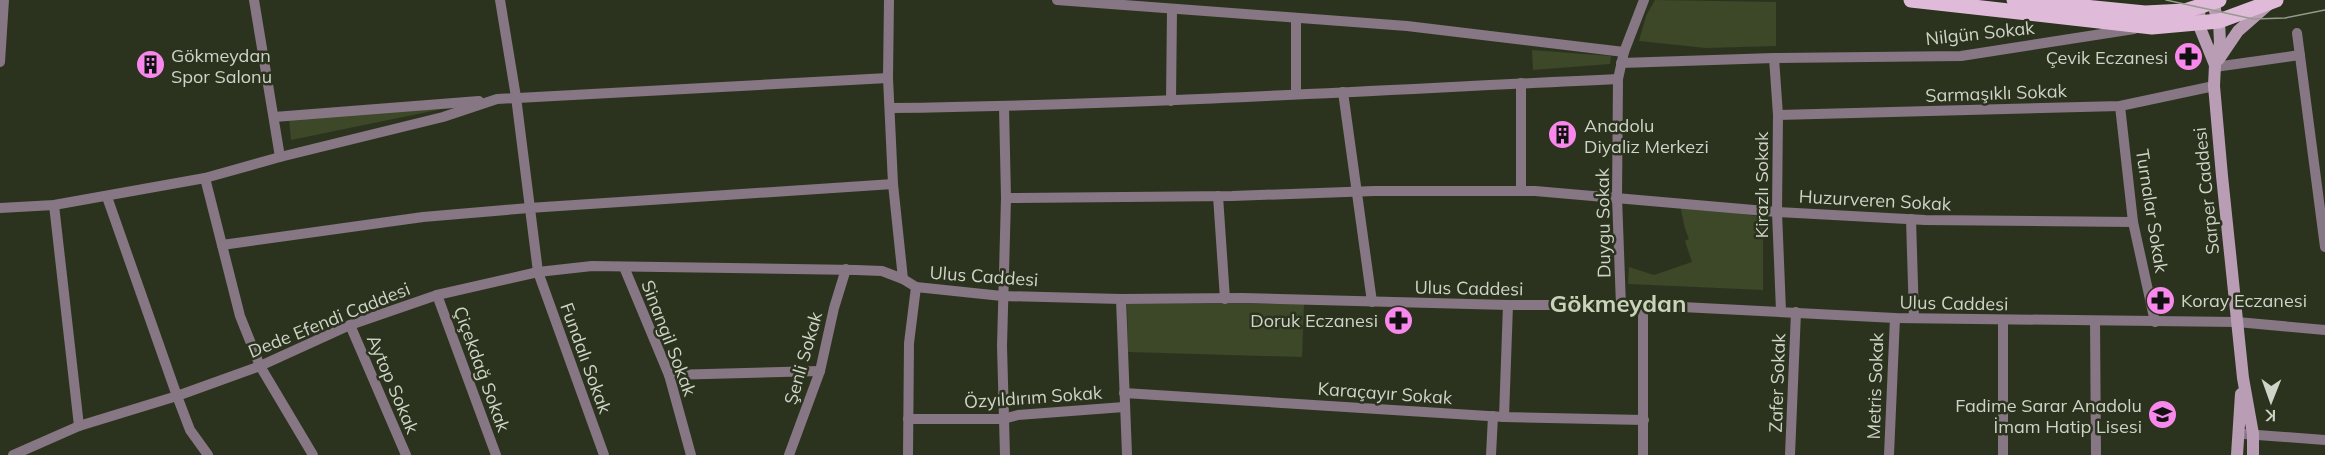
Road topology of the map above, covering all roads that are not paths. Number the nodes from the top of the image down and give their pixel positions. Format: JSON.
{"nodes":[{"id":1,"x":4,"y":0,"type":"edge"},
{"id":2,"x":254,"y":0,"type":"edge"},
{"id":3,"x":500,"y":0,"type":"edge"},
{"id":4,"x":889,"y":0,"type":"edge"},
{"id":5,"x":1057,"y":0,"type":"edge"},
{"id":6,"x":1644,"y":0,"type":"edge"},
{"id":7,"x":1911,"y":0,"type":"edge"},
{"id":8,"x":2014,"y":0,"type":"edge"},
{"id":9,"x":2274,"y":0,"type":"edge"},
{"id":10,"x":2217,"y":1,"type":"edge"},
{"id":11,"x":1172,"y":9,"type":"junction"},
{"id":12,"x":2199,"y":15,"type":"junction"},
{"id":13,"x":1296,"y":19,"type":"junction"},
{"id":14,"x":2219,"y":21,"type":"junction"},
{"id":15,"x":2152,"y":27,"type":"junction"},
{"id":16,"x":2297,"y":33,"type":"dead end"},
{"id":17,"x":1624,"y":52,"type":"junction"},
{"id":18,"x":2300,"y":55,"type":"junction"},
{"id":19,"x":1774,"y":58,"type":"junction"},
{"id":20,"x":0,"y":62,"type":"edge"},
{"id":21,"x":1621,"y":63,"type":"junction"},
{"id":22,"x":2215,"y":66,"type":"junction"},
{"id":23,"x":888,"y":78,"type":"junction"},
{"id":24,"x":1618,"y":79,"type":"junction"},
{"id":25,"x":1521,"y":83,"type":"junction"},
{"id":26,"x":2214,"y":86,"type":"junction"},
{"id":27,"x":1343,"y":92,"type":"junction"},
{"id":28,"x":1296,"y":93,"type":"junction"},
{"id":29,"x":516,"y":97,"type":"junction"},
{"id":30,"x":497,"y":99,"type":"junction"},
{"id":31,"x":1171,"y":101,"type":"junction"},
{"id":32,"x":2120,"y":106,"type":"junction"},
{"id":33,"x":1004,"y":107,"type":"junction"},
{"id":34,"x":891,"y":108,"type":"junction"},
{"id":35,"x":1778,"y":115,"type":"junction"},
{"id":36,"x":274,"y":117,"type":"junction"},
{"id":37,"x":280,"y":157,"type":"junction"},
{"id":38,"x":205,"y":178,"type":"junction"},
{"id":39,"x":894,"y":184,"type":"junction"},
{"id":40,"x":1521,"y":191,"type":"junction"},
{"id":41,"x":1357,"y":192,"type":"junction"},
{"id":42,"x":2322,"y":192,"type":"edge"},
{"id":43,"x":107,"y":196,"type":"junction"},
{"id":44,"x":1218,"y":196,"type":"junction"},
{"id":45,"x":1617,"y":196,"type":"junction"},
{"id":46,"x":1006,"y":198,"type":"junction"},
{"id":47,"x":54,"y":205,"type":"junction"},
{"id":48,"x":0,"y":208,"type":"edge"},
{"id":49,"x":529,"y":208,"type":"junction"},
{"id":50,"x":1777,"y":212,"type":"junction"},
{"id":51,"x":1911,"y":219,"type":"junction"},
{"id":52,"x":2133,"y":222,"type":"junction"},
{"id":53,"x":222,"y":245,"type":"junction"},
{"id":54,"x":2325,"y":245,"type":"edge"},
{"id":55,"x":624,"y":267,"type":"junction"},
{"id":56,"x":846,"y":269,"type":"junction"},
{"id":57,"x":538,"y":272,"type":"junction"},
{"id":58,"x":903,"y":279,"type":"junction"},
{"id":59,"x":916,"y":287,"type":"junction"},
{"id":60,"x":437,"y":295,"type":"junction"},
{"id":61,"x":1002,"y":296,"type":"junction"},
{"id":62,"x":1121,"y":299,"type":"junction"},
{"id":63,"x":1225,"y":299,"type":"junction"},
{"id":64,"x":1372,"y":302,"type":"junction"},
{"id":65,"x":1508,"y":305,"type":"junction"},
{"id":66,"x":1643,"y":305,"type":"junction"},
{"id":67,"x":1621,"y":306,"type":"junction"},
{"id":68,"x":1781,"y":311,"type":"junction"},
{"id":69,"x":1796,"y":312,"type":"junction"},
{"id":70,"x":1895,"y":318,"type":"junction"},
{"id":71,"x":1914,"y":318,"type":"junction"},
{"id":72,"x":2003,"y":320,"type":"junction"},
{"id":73,"x":2094,"y":321,"type":"junction"},
{"id":74,"x":2155,"y":322,"type":"junction"},
{"id":75,"x":2237,"y":322,"type":"junction"},
{"id":76,"x":350,"y":325,"type":"junction"},
{"id":77,"x":2325,"y":330,"type":"edge"},
{"id":78,"x":260,"y":366,"type":"junction"},
{"id":79,"x":820,"y":371,"type":"junction"},
{"id":80,"x":669,"y":375,"type":"junction"},
{"id":81,"x":2243,"y":378,"type":"junction"},
{"id":82,"x":1124,"y":393,"type":"junction"},
{"id":83,"x":177,"y":396,"type":"junction"},
{"id":84,"x":1124,"y":407,"type":"junction"},
{"id":85,"x":1499,"y":417,"type":"junction"},
{"id":86,"x":908,"y":419,"type":"junction"},
{"id":87,"x":1003,"y":419,"type":"junction"},
{"id":88,"x":1644,"y":420,"type":"junction"},
{"id":89,"x":79,"y":426,"type":"junction"},
{"id":90,"x":2237,"y":434,"type":"junction"},
{"id":91,"x":2253,"y":434,"type":"junction"},
{"id":92,"x":2325,"y":440,"type":"edge"},
{"id":93,"x":13,"y":455,"type":"edge"},
{"id":94,"x":208,"y":455,"type":"edge"},
{"id":95,"x":313,"y":455,"type":"edge"},
{"id":96,"x":406,"y":455,"type":"edge"},
{"id":97,"x":496,"y":455,"type":"edge"},
{"id":98,"x":603,"y":455,"type":"edge"},
{"id":99,"x":691,"y":455,"type":"edge"},
{"id":100,"x":789,"y":455,"type":"edge"},
{"id":101,"x":908,"y":455,"type":"edge"},
{"id":102,"x":1005,"y":455,"type":"edge"},
{"id":103,"x":1127,"y":455,"type":"edge"},
{"id":104,"x":1491,"y":455,"type":"edge"},
{"id":105,"x":1643,"y":455,"type":"edge"},
{"id":106,"x":1790,"y":455,"type":"edge"},
{"id":107,"x":1889,"y":455,"type":"edge"},
{"id":108,"x":2003,"y":455,"type":"edge"},
{"id":109,"x":2096,"y":455,"type":"edge"},
{"id":110,"x":2237,"y":455,"type":"edge"},
{"id":111,"x":2253,"y":455,"type":"edge"}],
"edges":[{"from":1,"to":20,"type":"street"},
{"from":2,"to":36,"type":"street"},
{"from":3,"to":29,"type":"street","name":"Fundalı Sokak"},
{"from":4,"to":23,"type":"street"},
{"from":5,"to":11,"type":"street"},
{"from":6,"to":17,"type":"street","name":"Duygu Sokak"},
{"from":7,"to":15,"type":"main road"},
{"from":8,"to":12,"type":"main road"},
{"from":9,"to":14,"type":"main road"},
{"from":9,"to":22,"type":"main road"},
{"from":10,"to":12,"type":"main road"},
{"from":10,"to":14,"type":"main road","name":"Sarper Caddesi"},
{"from":11,"to":13,"type":"street"},
{"from":11,"to":31,"type":"street"},
{"from":12,"to":14,"type":"main road"},
{"from":12,"to":15,"type":"main road"},
{"from":12,"to":22,"type":"main road"},
{"from":13,"to":17,"type":"street"},
{"from":13,"to":28,"type":"street"},
{"from":14,"to":22,"type":"main road","name":"Sarper Caddesi"},
{"from":15,"to":19,"type":"street","name":"Nilgün Sokak"},
{"from":16,"to":18,"type":"street"},
{"from":17,"to":21,"type":"street","name":"Duygu Sokak"},
{"from":18,"to":22,"type":"street"},
{"from":18,"to":42,"type":"street"},
{"from":19,"to":21,"type":"street","name":"Nilgün Sokak"},
{"from":19,"to":35,"type":"street","name":"Kirazlı Sokak"},
{"from":21,"to":24,"type":"street","name":"Duygu Sokak"},
{"from":22,"to":26,"type":"main road","name":"Sarper Caddesi"},
{"from":23,"to":29,"type":"street"},
{"from":23,"to":34,"type":"street"},
{"from":24,"to":25,"type":"street"},
{"from":24,"to":45,"type":"street","name":"Duygu Sokak"},
{"from":25,"to":27,"type":"street"},
{"from":25,"to":40,"type":"street"},
{"from":26,"to":32,"type":"street","name":"Sarmaşıklı Sokak"},
{"from":26,"to":75,"type":"main road","name":"Sarper Caddesi"},
{"from":27,"to":28,"type":"street"},
{"from":27,"to":41,"type":"street"},
{"from":28,"to":31,"type":"street"},
{"from":29,"to":30,"type":"street"},
{"from":29,"to":49,"type":"street","name":"Fundalı Sokak"},
{"from":30,"to":36,"type":"street"},
{"from":30,"to":37,"type":"street"},
{"from":31,"to":33,"type":"street"},
{"from":32,"to":35,"type":"street","name":"Sarmaşıklı Sokak"},
{"from":32,"to":52,"type":"street","name":"Turnalar Sokak"},
{"from":33,"to":34,"type":"street"},
{"from":33,"to":46,"type":"street"},
{"from":34,"to":39,"type":"street"},
{"from":35,"to":50,"type":"street","name":"Kirazlı Sokak"},
{"from":36,"to":37,"type":"street"},
{"from":37,"to":38,"type":"street"},
{"from":38,"to":43,"type":"street"},
{"from":38,"to":53,"type":"street"},
{"from":39,"to":49,"type":"street"},
{"from":39,"to":58,"type":"street"},
{"from":40,"to":41,"type":"street","name":"Huzurveren Sokak"},
{"from":40,"to":45,"type":"street","name":"Huzurveren Sokak"},
{"from":41,"to":44,"type":"street","name":"Huzurveren Sokak"},
{"from":41,"to":64,"type":"street"},
{"from":42,"to":54,"type":"street"},
{"from":43,"to":47,"type":"street"},
{"from":43,"to":83,"type":"street"},
{"from":44,"to":46,"type":"street","name":"Huzurveren Sokak"},
{"from":44,"to":63,"type":"street"},
{"from":45,"to":50,"type":"street","name":"Huzurveren Sokak"},
{"from":45,"to":67,"type":"street","name":"Duygu Sokak"},
{"from":46,"to":61,"type":"street"},
{"from":47,"to":48,"type":"street"},
{"from":47,"to":89,"type":"street"},
{"from":49,"to":53,"type":"street"},
{"from":49,"to":57,"type":"street","name":"Fundalı Sokak"},
{"from":50,"to":51,"type":"street","name":"Huzurveren Sokak"},
{"from":50,"to":68,"type":"street","name":"Kirazlı Sokak"},
{"from":51,"to":52,"type":"street","name":"Huzurveren Sokak"},
{"from":51,"to":71,"type":"street"},
{"from":52,"to":74,"type":"street","name":"Turnalar Sokak"},
{"from":53,"to":78,"type":"street"},
{"from":55,"to":56,"type":"street","name":"Dede Efendi Caddesi"},
{"from":55,"to":57,"type":"street","name":"Dede Efendi Caddesi"},
{"from":55,"to":80,"type":"street","name":"Sinangil Sokak"},
{"from":56,"to":58,"type":"street","name":"Dede Efendi Caddesi"},
{"from":56,"to":79,"type":"street","name":"Şenli Sokak"},
{"from":57,"to":60,"type":"street","name":"Dede Efendi Caddesi"},
{"from":57,"to":98,"type":"street","name":"Fundalı Sokak"},
{"from":58,"to":59,"type":"street","name":"Dede Efendi Caddesi"},
{"from":59,"to":61,"type":"street","name":"Ulus Caddesi"},
{"from":59,"to":86,"type":"street"},
{"from":60,"to":76,"type":"street","name":"Dede Efendi Caddesi"},
{"from":60,"to":97,"type":"street","name":"Çiçekdağ Sokak"},
{"from":61,"to":62,"type":"street","name":"Ulus Caddesi"},
{"from":61,"to":87,"type":"street"},
{"from":62,"to":63,"type":"street","name":"Ulus Caddesi"},
{"from":62,"to":82,"type":"street","name":"Özyıldırım Sokak"},
{"from":63,"to":64,"type":"street","name":"Ulus Caddesi"},
{"from":64,"to":65,"type":"street","name":"Ulus Caddesi"},
{"from":65,"to":67,"type":"street","name":"Ulus Caddesi"},
{"from":65,"to":85,"type":"street"},
{"from":66,"to":67,"type":"street","name":"Ulus Caddesi"},
{"from":66,"to":68,"type":"street","name":"Ulus Caddesi"},
{"from":66,"to":88,"type":"street"},
{"from":68,"to":69,"type":"street","name":"Ulus Caddesi"},
{"from":69,"to":70,"type":"street","name":"Ulus Caddesi"},
{"from":69,"to":106,"type":"street","name":"Zafer Sokak"},
{"from":70,"to":71,"type":"street","name":"Ulus Caddesi"},
{"from":70,"to":107,"type":"street","name":"Metris Sokak"},
{"from":71,"to":72,"type":"street","name":"Ulus Caddesi"},
{"from":72,"to":73,"type":"street","name":"Ulus Caddesi"},
{"from":72,"to":108,"type":"street"},
{"from":73,"to":74,"type":"street","name":"Ulus Caddesi"},
{"from":73,"to":109,"type":"street"},
{"from":74,"to":75,"type":"street","name":"Ulus Caddesi"},
{"from":75,"to":77,"type":"street","name":"Ulus Caddesi"},
{"from":75,"to":81,"type":"main road","name":"Sarper Caddesi"},
{"from":76,"to":78,"type":"street","name":"Dede Efendi Caddesi"},
{"from":76,"to":96,"type":"street","name":"Aytop Sokak"},
{"from":78,"to":83,"type":"street","name":"Dede Efendi Caddesi"},
{"from":78,"to":95,"type":"street"},
{"from":79,"to":80,"type":"street"},
{"from":79,"to":100,"type":"street","name":"Şenli Sokak"},
{"from":80,"to":99,"type":"street","name":"Sinangil Sokak"},
{"from":81,"to":90,"type":"main road","name":"Sarper Caddesi"},
{"from":81,"to":91,"type":"main road","name":"Sarper Caddesi"},
{"from":82,"to":84,"type":"street","name":"Özyıldırım Sokak"},
{"from":82,"to":85,"type":"street","name":"Karaçayır Sokak"},
{"from":83,"to":89,"type":"street","name":"Dede Efendi Caddesi"},
{"from":83,"to":94,"type":"street"},
{"from":84,"to":87,"type":"street","name":"Özyıldırım Sokak"},
{"from":84,"to":103,"type":"street","name":"Özyıldırım Sokak"},
{"from":85,"to":88,"type":"street","name":"Karaçayır Sokak"},
{"from":85,"to":104,"type":"street"},
{"from":86,"to":87,"type":"street","name":"Özyıldırım Sokak"},
{"from":86,"to":101,"type":"street"},
{"from":87,"to":102,"type":"street"},
{"from":88,"to":105,"type":"street"},
{"from":89,"to":93,"type":"street","name":"Dede Efendi Caddesi"},
{"from":90,"to":91,"type":"street"},
{"from":90,"to":110,"type":"main road","name":"Sarper Caddesi"},
{"from":91,"to":92,"type":"street"},
{"from":91,"to":111,"type":"main road","name":"Sarper Caddesi"}]}
